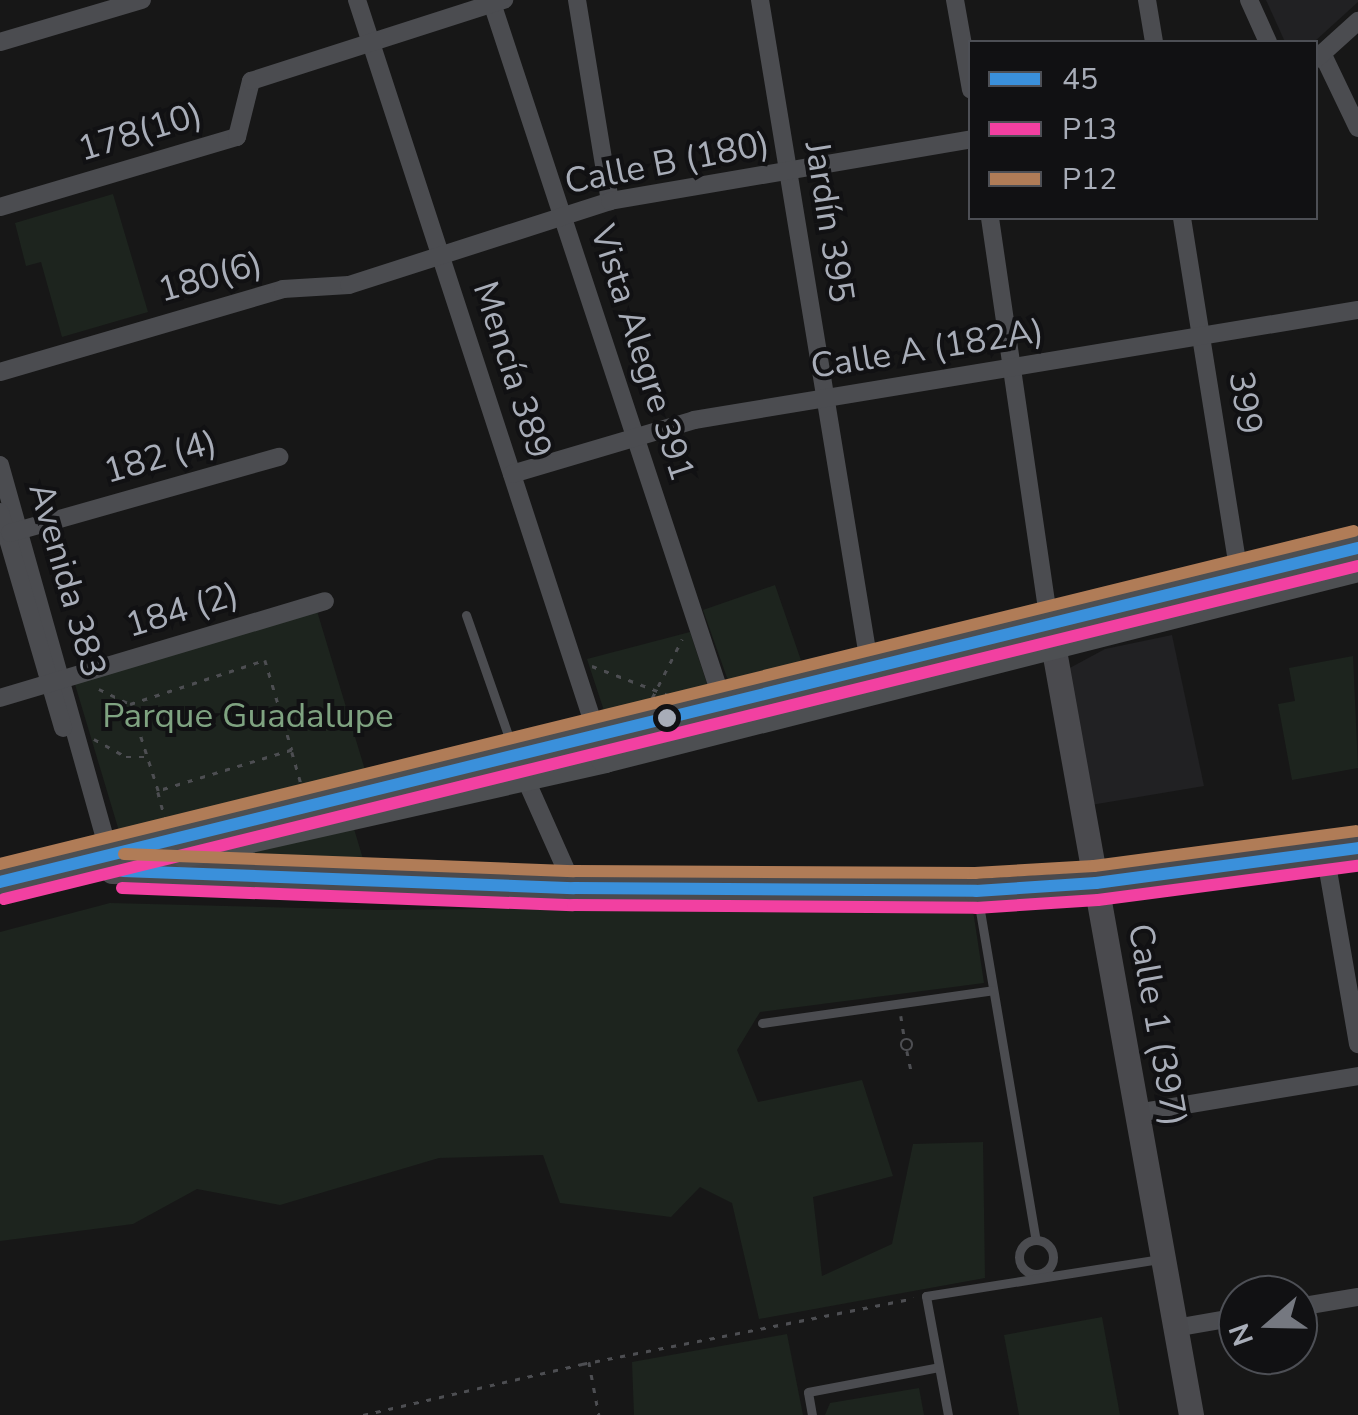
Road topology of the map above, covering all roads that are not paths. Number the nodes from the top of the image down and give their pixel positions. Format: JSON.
{"nodes":[{"id":1,"x":142,"y":0,"type":"edge"},
{"id":2,"x":356,"y":0,"type":"edge"},
{"id":3,"x":577,"y":0,"type":"edge"},
{"id":4,"x":760,"y":0,"type":"edge"},
{"id":5,"x":955,"y":0,"type":"edge"},
{"id":6,"x":1147,"y":0,"type":"edge"},
{"id":7,"x":1248,"y":0,"type":"edge"},
{"id":8,"x":496,"y":1,"type":"edge"},
{"id":9,"x":1358,"y":21,"type":"edge"},
{"id":10,"x":369,"y":39,"type":"junction"},
{"id":11,"x":1154,"y":40,"type":"edge"},
{"id":12,"x":1267,"y":40,"type":"edge"},
{"id":13,"x":0,"y":42,"type":"edge"},
{"id":14,"x":1319,"y":57,"type":"edge"},
{"id":15,"x":968,"y":78,"type":"edge"},
{"id":16,"x":1358,"y":128,"type":"edge"},
{"id":17,"x":968,"y":139,"type":"edge"},
{"id":18,"x":788,"y":172,"type":"junction"},
{"id":19,"x":610,"y":201,"type":"junction"},
{"id":20,"x":0,"y":207,"type":"edge"},
{"id":21,"x":562,"y":216,"type":"junction"},
{"id":22,"x":990,"y":220,"type":"edge"},
{"id":23,"x":1182,"y":220,"type":"edge"},
{"id":24,"x":441,"y":258,"type":"junction"},
{"id":25,"x":1358,"y":310,"type":"edge"},
{"id":26,"x":1201,"y":336,"type":"junction"},
{"id":27,"x":1012,"y":368,"type":"junction"},
{"id":28,"x":0,"y":372,"type":"edge"},
{"id":29,"x":824,"y":398,"type":"junction"},
{"id":30,"x":634,"y":435,"type":"junction"},
{"id":31,"x":279,"y":456,"type":"dead end"},
{"id":32,"x":0,"y":465,"type":"edge"},
{"id":33,"x":512,"y":474,"type":"junction"},
{"id":34,"x":0,"y":512,"type":"edge"},
{"id":35,"x":8,"y":533,"type":"edge"},
{"id":36,"x":1358,"y":548,"type":"edge"},
{"id":37,"x":1358,"y":568,"type":"edge"},
{"id":38,"x":1241,"y":589,"type":"junction"},
{"id":39,"x":325,"y":600,"type":"dead end"},
{"id":40,"x":466,"y":615,"type":"dead end"},
{"id":41,"x":1051,"y":638,"type":"junction"},
{"id":42,"x":56,"y":681,"type":"junction"},
{"id":43,"x":872,"y":681,"type":"junction"},
{"id":44,"x":0,"y":698,"type":"edge"},
{"id":45,"x":728,"y":716,"type":"junction"},
{"id":46,"x":602,"y":749,"type":"junction"},
{"id":47,"x":521,"y":768,"type":"junction"},
{"id":48,"x":1358,"y":848,"type":"edge"},
{"id":49,"x":1325,"y":853,"type":"junction"},
{"id":50,"x":114,"y":856,"type":"junction"},
{"id":51,"x":0,"y":882,"type":"edge"},
{"id":52,"x":1096,"y":883,"type":"junction"},
{"id":53,"x":574,"y":888,"type":"junction"},
{"id":54,"x":976,"y":891,"type":"junction"},
{"id":55,"x":0,"y":900,"type":"edge"},
{"id":56,"x":994,"y":990,"type":"junction"},
{"id":57,"x":762,"y":1022,"type":"dead end"},
{"id":58,"x":1358,"y":1044,"type":"edge"},
{"id":59,"x":1358,"y":1076,"type":"edge"},
{"id":60,"x":1137,"y":1113,"type":"junction"},
{"id":61,"x":1036,"y":1240,"type":"junction"},
{"id":62,"x":1163,"y":1259,"type":"junction"},
{"id":63,"x":1039,"y":1280,"type":"junction"},
{"id":64,"x":1358,"y":1297,"type":"edge"},
{"id":65,"x":1318,"y":1304,"type":"edge"},
{"id":66,"x":1218,"y":1320,"type":"edge"},
{"id":67,"x":1175,"y":1328,"type":"junction"},
{"id":68,"x":939,"y":1367,"type":"junction"},
{"id":69,"x":812,"y":1415,"type":"edge"},
{"id":70,"x":948,"y":1415,"type":"edge"},
{"id":71,"x":1191,"y":1415,"type":"edge"}],
"edges":[{"from":1,"to":13,"type":"street"},
{"from":2,"to":10,"type":"street","name":"Mencía 389"},
{"from":3,"to":19,"type":"street"},
{"from":4,"to":18,"type":"street","name":"Jardín 395"},
{"from":5,"to":15,"type":"street"},
{"from":6,"to":11,"type":"street"},
{"from":7,"to":12,"type":"street"},
{"from":8,"to":10,"type":"street"},
{"from":8,"to":21,"type":"street","name":"Vista Alegre 391"},
{"from":9,"to":14,"type":"street"},
{"from":10,"to":20,"type":"street","name":"178(10)"},
{"from":10,"to":24,"type":"street","name":"Mencía 389"},
{"from":14,"to":16,"type":"street"},
{"from":17,"to":18,"type":"street","name":"Calle B (180)"},
{"from":18,"to":19,"type":"street","name":"Calle B (180)"},
{"from":18,"to":29,"type":"street","name":"Jardín 395"},
{"from":19,"to":21,"type":"street","name":"Calle B (180)"},
{"from":21,"to":24,"type":"street","name":"Calle B (180)"},
{"from":21,"to":30,"type":"street","name":"Vista Alegre 391"},
{"from":22,"to":27,"type":"street","name":"Calle 1 (397)"},
{"from":23,"to":26,"type":"street","name":"399"},
{"from":24,"to":28,"type":"street","name":"180(6)"},
{"from":24,"to":33,"type":"street","name":"Mencía 389"},
{"from":25,"to":26,"type":"street","name":"Calle A (182A)"},
{"from":26,"to":27,"type":"street","name":"Calle A (182A)"},
{"from":26,"to":38,"type":"street","name":"399"},
{"from":27,"to":29,"type":"street","name":"Calle A (182A)"},
{"from":27,"to":41,"type":"street","name":"Calle 1 (397)"},
{"from":29,"to":30,"type":"street","name":"Calle A (182A)"},
{"from":29,"to":43,"type":"street","name":"Jardín 395"},
{"from":30,"to":33,"type":"street","name":"Calle A (182A)"},
{"from":30,"to":45,"type":"street","name":"Vista Alegre 391"},
{"from":31,"to":35,"type":"street","name":"182 (4)"},
{"from":32,"to":35,"type":"street","name":"Avenida 383"},
{"from":33,"to":46,"type":"street","name":"Mencía 389"},
{"from":34,"to":35,"type":"street","name":"Avenida 383"},
{"from":35,"to":42,"type":"street","name":"Avenida 383"},
{"from":36,"to":38,"type":"main road"},
{"from":37,"to":38,"type":"main road"},
{"from":38,"to":41,"type":"main road"},
{"from":39,"to":42,"type":"street","name":"184 (2)"},
{"from":40,"to":47,"type":"lane"},
{"from":41,"to":43,"type":"main road"},
{"from":41,"to":52,"type":"main road","name":"Calle 1 (397)"},
{"from":42,"to":44,"type":"street","name":"184 (2)"},
{"from":42,"to":50,"type":"street","name":"Avenida 383"},
{"from":42,"to":50,"type":"street","name":"Avenida 383"},
{"from":43,"to":45,"type":"main road"},
{"from":45,"to":46,"type":"main road"},
{"from":45,"to":46,"type":"main road"},
{"from":46,"to":47,"type":"main road"},
{"from":47,"to":50,"type":"main road"},
{"from":47,"to":50,"type":"main road"},
{"from":47,"to":53,"type":"street"},
{"from":48,"to":49,"type":"main road"},
{"from":49,"to":52,"type":"main road"},
{"from":49,"to":58,"type":"street"},
{"from":50,"to":51,"type":"main road"},
{"from":50,"to":53,"type":"main road"},
{"from":50,"to":55,"type":"main road"},
{"from":52,"to":54,"type":"main road"},
{"from":52,"to":60,"type":"main road","name":"Calle 1 (397)"},
{"from":53,"to":54,"type":"main road"},
{"from":54,"to":56,"type":"lane"},
{"from":56,"to":57,"type":"lane"},
{"from":56,"to":61,"type":"lane"},
{"from":59,"to":60,"type":"street"},
{"from":60,"to":62,"type":"main road","name":"Calle 1 (397)"},
{"from":61,"to":63,"type":"lane"},
{"from":61,"to":63,"type":"lane"},
{"from":62,"to":63,"type":"lane"},
{"from":62,"to":67,"type":"main road","name":"Calle 1 (397)"},
{"from":63,"to":68,"type":"lane"},
{"from":64,"to":65,"type":"street"},
{"from":66,"to":67,"type":"street"},
{"from":67,"to":71,"type":"main road","name":"Calle 1 (397)"},
{"from":68,"to":69,"type":"lane"},
{"from":68,"to":70,"type":"lane"}]}
